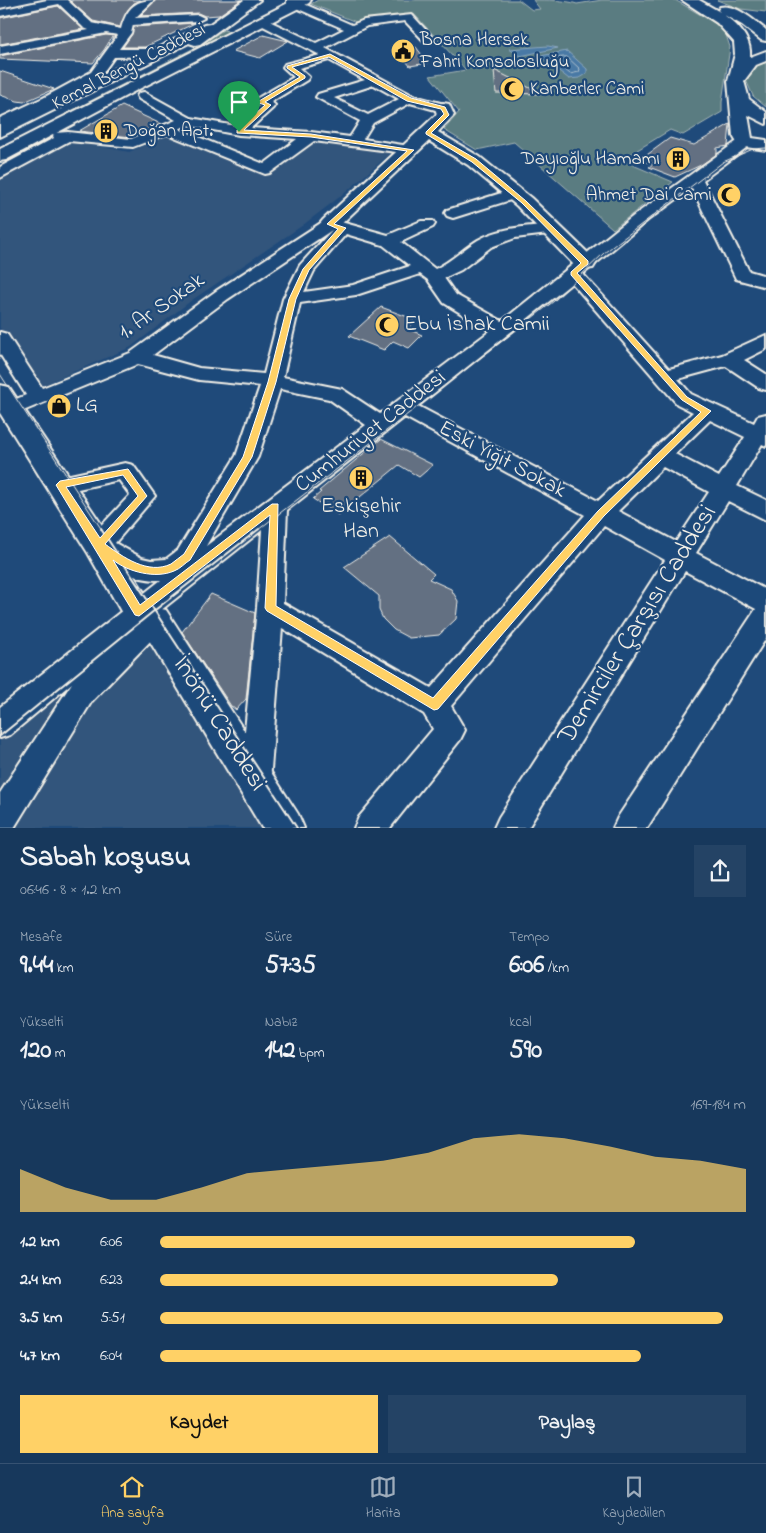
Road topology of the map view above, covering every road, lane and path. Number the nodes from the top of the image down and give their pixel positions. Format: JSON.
{"nodes":[{"id":1,"x":62,"y":0,"type":"edge"},
{"id":2,"x":149,"y":0,"type":"edge"},
{"id":3,"x":254,"y":0,"type":"edge"},
{"id":4,"x":689,"y":0,"type":"edge"},
{"id":5,"x":708,"y":2,"type":"edge"},
{"id":6,"x":293,"y":3,"type":"edge"},
{"id":7,"x":0,"y":13,"type":"edge"},
{"id":8,"x":198,"y":18,"type":"dead end"},
{"id":9,"x":222,"y":22,"type":"junction"},
{"id":10,"x":257,"y":25,"type":"junction"},
{"id":11,"x":126,"y":28,"type":"junction"},
{"id":12,"x":353,"y":28,"type":"junction"},
{"id":13,"x":763,"y":28,"type":"edge"},
{"id":14,"x":106,"y":30,"type":"junction"},
{"id":15,"x":0,"y":39,"type":"edge"},
{"id":16,"x":430,"y":40,"type":"dead end"},
{"id":17,"x":316,"y":48,"type":"junction"},
{"id":18,"x":4,"y":49,"type":"edge"},
{"id":19,"x":111,"y":53,"type":"junction"},
{"id":20,"x":156,"y":53,"type":"junction"},
{"id":21,"x":766,"y":55,"type":"edge"},
{"id":22,"x":330,"y":56,"type":"junction"},
{"id":23,"x":185,"y":60,"type":"junction"},
{"id":24,"x":376,"y":81,"type":"junction"},
{"id":25,"x":736,"y":89,"type":"junction"},
{"id":26,"x":144,"y":96,"type":"dead end"},
{"id":27,"x":409,"y":100,"type":"junction"},
{"id":28,"x":443,"y":108,"type":"joint"},
{"id":29,"x":0,"y":109,"type":"edge"},
{"id":30,"x":15,"y":116,"type":"junction"},
{"id":31,"x":766,"y":119,"type":"edge"},
{"id":32,"x":368,"y":120,"type":"junction"},
{"id":33,"x":187,"y":121,"type":"junction"},
{"id":34,"x":0,"y":123,"type":"edge"},
{"id":35,"x":168,"y":129,"type":"junction"},
{"id":36,"x":0,"y":132,"type":"edge"},
{"id":37,"x":239,"y":132,"type":"junction"},
{"id":38,"x":428,"y":133,"type":"junction"},
{"id":39,"x":64,"y":136,"type":"junction"},
{"id":40,"x":311,"y":136,"type":"junction"},
{"id":41,"x":0,"y":142,"type":"edge"},
{"id":42,"x":354,"y":142,"type":"junction"},
{"id":43,"x":745,"y":142,"type":"junction"},
{"id":44,"x":766,"y":145,"type":"edge"},
{"id":45,"x":411,"y":150,"type":"junction"},
{"id":46,"x":0,"y":156,"type":"edge"},
{"id":47,"x":0,"y":167,"type":"edge"},
{"id":48,"x":0,"y":173,"type":"edge"},
{"id":49,"x":696,"y":178,"type":"junction"},
{"id":50,"x":514,"y":194,"type":"junction"},
{"id":51,"x":453,"y":213,"type":"dead end"},
{"id":52,"x":427,"y":224,"type":"dead end"},
{"id":53,"x":336,"y":226,"type":"junction"},
{"id":54,"x":551,"y":229,"type":"junction"},
{"id":55,"x":389,"y":241,"type":"junction"},
{"id":56,"x":579,"y":268,"type":"junction"},
{"id":57,"x":428,"y":271,"type":"junction"},
{"id":58,"x":766,"y":282,"type":"edge"},
{"id":59,"x":292,"y":299,"type":"junction"},
{"id":60,"x":503,"y":330,"type":"junction"},
{"id":61,"x":0,"y":338,"type":"edge"},
{"id":62,"x":766,"y":341,"type":"edge"},
{"id":63,"x":137,"y":357,"type":"junction"},
{"id":64,"x":729,"y":359,"type":"junction"},
{"id":65,"x":663,"y":377,"type":"junction"},
{"id":66,"x":272,"y":382,"type":"junction"},
{"id":67,"x":766,"y":382,"type":"edge"},
{"id":68,"x":38,"y":398,"type":"junction"},
{"id":69,"x":5,"y":401,"type":"edge"},
{"id":70,"x":403,"y":407,"type":"junction"},
{"id":71,"x":707,"y":411,"type":"junction"},
{"id":72,"x":381,"y":425,"type":"junction"},
{"id":73,"x":763,"y":431,"type":"edge"},
{"id":74,"x":660,"y":456,"type":"junction"},
{"id":75,"x":60,"y":485,"type":"junction"},
{"id":76,"x":724,"y":489,"type":"junction"},
{"id":77,"x":275,"y":506,"type":"junction"},
{"id":78,"x":766,"y":511,"type":"edge"},
{"id":79,"x":601,"y":513,"type":"junction"},
{"id":80,"x":99,"y":545,"type":"junction"},
{"id":81,"x":682,"y":556,"type":"junction"},
{"id":82,"x":766,"y":602,"type":"edge"},
{"id":83,"x":270,"y":608,"type":"junction"},
{"id":84,"x":766,"y":615,"type":"edge"},
{"id":85,"x":146,"y":616,"type":"junction"},
{"id":86,"x":434,"y":705,"type":"junction"},
{"id":87,"x":0,"y":725,"type":"edge"},
{"id":88,"x":255,"y":782,"type":"junction"},
{"id":89,"x":0,"y":821,"type":"edge"},
{"id":90,"x":284,"y":828,"type":"edge"},
{"id":91,"x":370,"y":828,"type":"edge"},
{"id":92,"x":510,"y":828,"type":"edge"},
{"id":93,"x":629,"y":828,"type":"edge"}],
"edges":[{"from":1,"to":7,"type":"street"},
{"from":1,"to":14,"type":"street"},
{"from":2,"to":11,"type":"street"},
{"from":3,"to":9,"type":"main road","name":"Kemal Bengü Caddesi"},
{"from":4,"to":25,"type":"main road"},
{"from":5,"to":13,"type":"main road"},
{"from":6,"to":10,"type":"main road","name":"Kemal Bengü Caddesi"},
{"from":6,"to":12,"type":"street"},
{"from":8,"to":11,"type":"street"},
{"from":9,"to":10,"type":"main road"},
{"from":9,"to":20,"type":"main road"},
{"from":9,"to":41,"type":"main road","name":"Kemal Bengü Caddesi"},
{"from":10,"to":17,"type":"street"},
{"from":10,"to":23,"type":"main road","name":"Kemal Bengü Caddesi"},
{"from":11,"to":14,"type":"street"},
{"from":11,"to":19,"type":"street"},
{"from":12,"to":16,"type":"street"},
{"from":12,"to":17,"type":"street"},
{"from":14,"to":18,"type":"street"},
{"from":15,"to":18,"type":"street"},
{"from":17,"to":22,"type":"street"},
{"from":19,"to":20,"type":"street"},
{"from":19,"to":30,"type":"street"},
{"from":20,"to":36,"type":"main road"},
{"from":21,"to":25,"type":"main road"},
{"from":22,"to":24,"type":"street"},
{"from":22,"to":37,"type":"street"},
{"from":23,"to":39,"type":"main road"},
{"from":23,"to":46,"type":"main road","name":"Kemal Bengü Caddesi"},
{"from":24,"to":27,"type":"street"},
{"from":24,"to":32,"type":"street"},
{"from":25,"to":31,"type":"main road"},
{"from":25,"to":43,"type":"main road"},
{"from":26,"to":33,"type":"street"},
{"from":27,"to":28,"type":"street"},
{"from":27,"to":32,"type":"street"},
{"from":28,"to":38,"type":"main road"},
{"from":29,"to":30,"type":"street"},
{"from":30,"to":34,"type":"street"},
{"from":32,"to":42,"type":"street"},
{"from":33,"to":35,"type":"street"},
{"from":33,"to":37,"type":"street"},
{"from":35,"to":39,"type":"street"},
{"from":35,"to":40,"type":"street"},
{"from":37,"to":40,"type":"street"},
{"from":38,"to":45,"type":"main road"},
{"from":38,"to":50,"type":"main road"},
{"from":39,"to":47,"type":"main road"},
{"from":39,"to":48,"type":"street"},
{"from":40,"to":42,"type":"street"},
{"from":42,"to":45,"type":"street"},
{"from":43,"to":44,"type":"main road"},
{"from":43,"to":49,"type":"street","name":"Cumhuriyet Caddesi"},
{"from":45,"to":53,"type":"main road"},
{"from":49,"to":56,"type":"street","name":"Cumhuriyet Caddesi"},
{"from":49,"to":58,"type":"street"},
{"from":50,"to":51,"type":"street"},
{"from":50,"to":54,"type":"main road"},
{"from":52,"to":55,"type":"street"},
{"from":53,"to":55,"type":"street"},
{"from":53,"to":59,"type":"street"},
{"from":53,"to":63,"type":"street","name":"1. Ar Sokak"},
{"from":54,"to":56,"type":"main road"},
{"from":54,"to":57,"type":"street"},
{"from":55,"to":57,"type":"street"},
{"from":56,"to":60,"type":"street","name":"Cumhuriyet Caddesi"},
{"from":56,"to":65,"type":"street"},
{"from":57,"to":59,"type":"street"},
{"from":57,"to":60,"type":"street"},
{"from":59,"to":66,"type":"street"},
{"from":60,"to":70,"type":"street","name":"Cumhuriyet Caddesi"},
{"from":61,"to":68,"type":"street"},
{"from":62,"to":64,"type":"street"},
{"from":63,"to":66,"type":"street"},
{"from":63,"to":68,"type":"street","name":"1. Ar Sokak"},
{"from":64,"to":65,"type":"street"},
{"from":64,"to":67,"type":"street"},
{"from":65,"to":71,"type":"street"},
{"from":66,"to":72,"type":"street"},
{"from":66,"to":80,"type":"street"},
{"from":68,"to":69,"type":"street","name":"1. Ar Sokak"},
{"from":69,"to":75,"type":"main road","name":"İnönü Caddesi"},
{"from":70,"to":72,"type":"street","name":"Cumhuriyet Caddesi"},
{"from":70,"to":79,"type":"street","name":"Eski Yiğit Sokak"},
{"from":71,"to":73,"type":"street"},
{"from":71,"to":74,"type":"street"},
{"from":72,"to":77,"type":"street","name":"Cumhuriyet Caddesi"},
{"from":73,"to":76,"type":"street","name":"Demirciler Çarşısı Caddesi"},
{"from":74,"to":76,"type":"street"},
{"from":74,"to":79,"type":"street"},
{"from":75,"to":80,"type":"main road","name":"İnönü Caddesi"},
{"from":75,"to":80,"type":"street"},
{"from":76,"to":78,"type":"street"},
{"from":76,"to":81,"type":"street","name":"Demirciler Çarşısı Caddesi"},
{"from":77,"to":83,"type":"street"},
{"from":77,"to":85,"type":"street","name":"Cumhuriyet Caddesi"},
{"from":79,"to":81,"type":"street","name":"Eski Yiğit Sokak"},
{"from":79,"to":86,"type":"street"},
{"from":80,"to":85,"type":"main road","name":"İnönü Caddesi"},
{"from":81,"to":82,"type":"street","name":"Eski Yiğit Sokak"},
{"from":81,"to":92,"type":"street","name":"Demirciler Çarşısı Caddesi"},
{"from":83,"to":86,"type":"street"},
{"from":83,"to":88,"type":"street"},
{"from":84,"to":93,"type":"street"},
{"from":85,"to":87,"type":"street","name":"Cumhuriyet Caddesi"},
{"from":85,"to":88,"type":"main road","name":"İnönü Caddesi"},
{"from":85,"to":89,"type":"street"},
{"from":86,"to":91,"type":"street"},
{"from":88,"to":90,"type":"main road","name":"İnönü Caddesi"}]}
